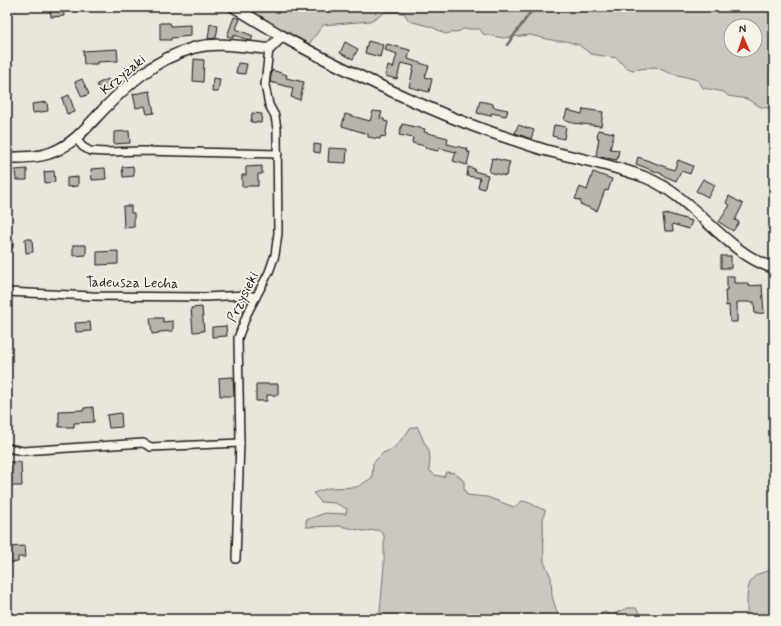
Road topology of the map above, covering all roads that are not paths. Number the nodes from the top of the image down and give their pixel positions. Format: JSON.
{"nodes":[{"id":1,"x":234,"y":7,"type":"edge"},
{"id":2,"x":282,"y":36,"type":"junction"},
{"id":3,"x":269,"y":49,"type":"junction"},
{"id":4,"x":75,"y":138,"type":"junction"},
{"id":5,"x":278,"y":154,"type":"junction"},
{"id":6,"x":7,"y":158,"type":"edge"},
{"id":7,"x":774,"y":268,"type":"edge"},
{"id":8,"x":7,"y":292,"type":"edge"},
{"id":9,"x":256,"y":297,"type":"junction"},
{"id":10,"x":240,"y":444,"type":"junction"},
{"id":11,"x":7,"y":448,"type":"edge"},
{"id":12,"x":236,"y":559,"type":"dead end"}],
"edges":[{"from":1,"to":2,"type":"street"},
{"from":2,"to":3,"type":"street"},
{"from":2,"to":7,"type":"street"},
{"from":3,"to":4,"type":"street","name":"Krzyżaki"},
{"from":3,"to":5,"type":"street","name":"Przysieki"},
{"from":4,"to":5,"type":"street"},
{"from":4,"to":6,"type":"street","name":"Krzyżaki"},
{"from":5,"to":9,"type":"street","name":"Przysieki"},
{"from":8,"to":9,"type":"street","name":"Tadeusza Lecha"},
{"from":9,"to":10,"type":"street","name":"Przysieki"},
{"from":10,"to":11,"type":"street"},
{"from":10,"to":12,"type":"street","name":"Przysieki"}]}
